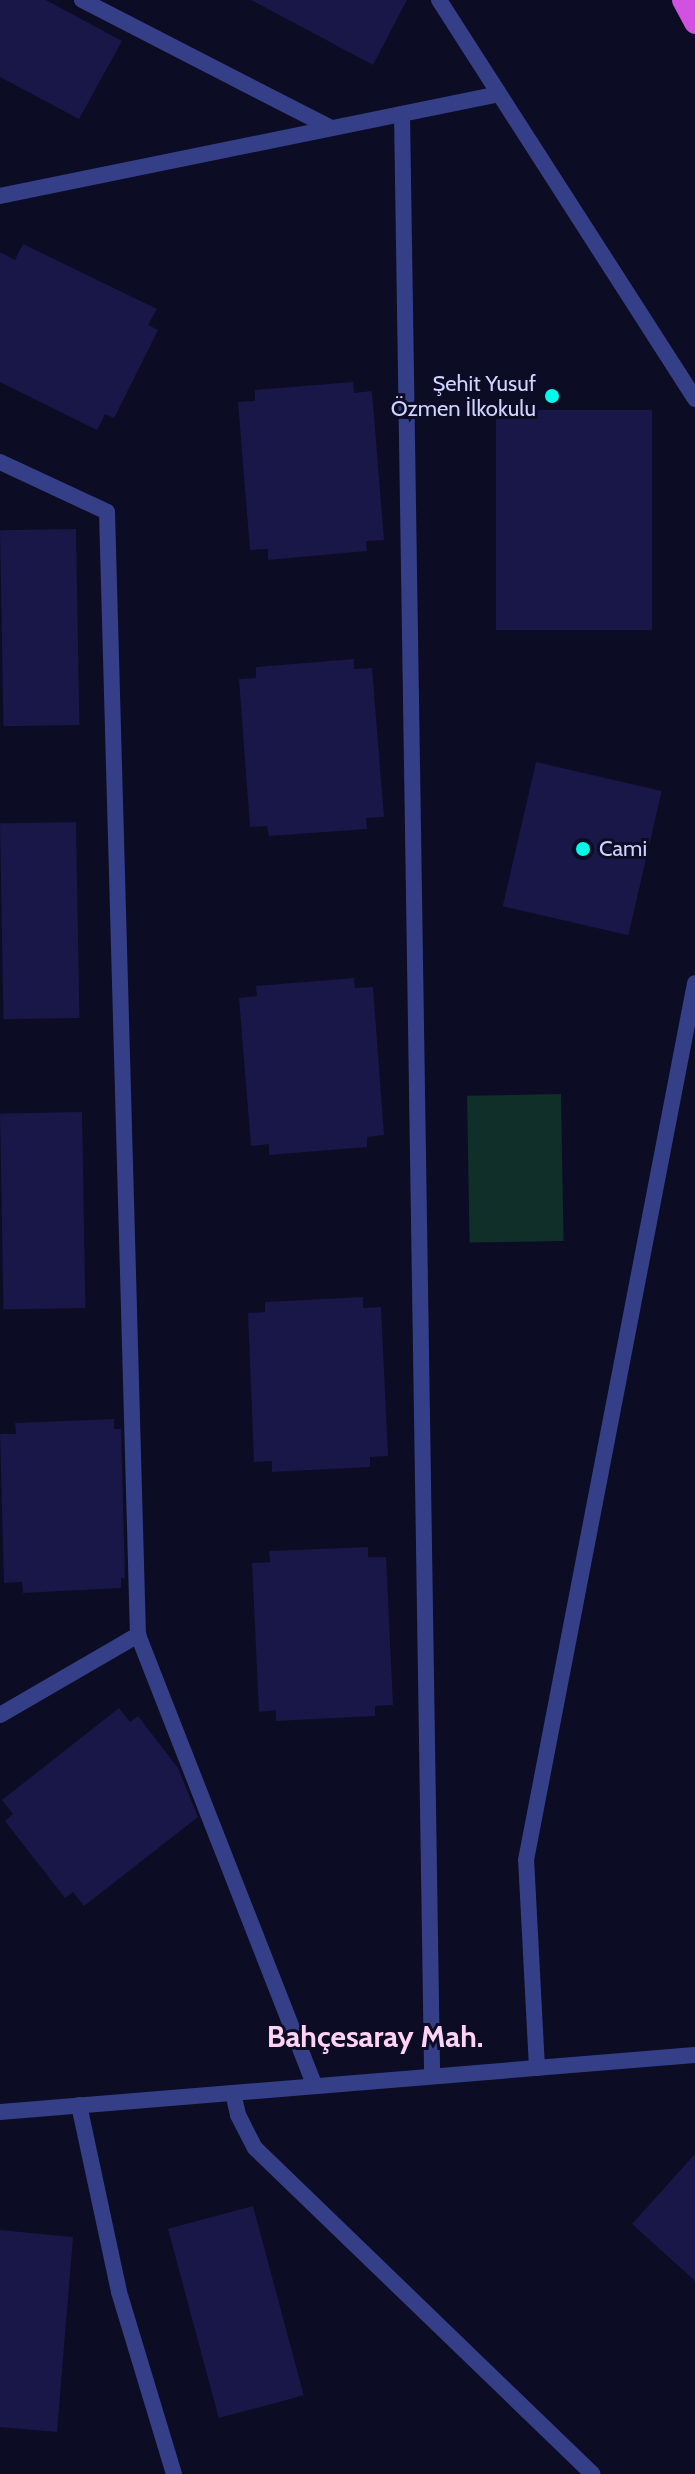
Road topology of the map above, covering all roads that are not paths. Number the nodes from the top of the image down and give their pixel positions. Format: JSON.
{"nodes":[{"id":1,"x":82,"y":0,"type":"edge"},
{"id":2,"x":439,"y":0,"type":"edge"},
{"id":3,"x":683,"y":0,"type":"edge"},
{"id":4,"x":695,"y":23,"type":"edge"},
{"id":5,"x":499,"y":94,"type":"junction"},
{"id":6,"x":402,"y":114,"type":"junction"},
{"id":7,"x":331,"y":128,"type":"junction"},
{"id":8,"x":0,"y":196,"type":"edge"},
{"id":9,"x":695,"y":399,"type":"edge"},
{"id":10,"x":0,"y":462,"type":"edge"},
{"id":11,"x":695,"y":983,"type":"edge"},
{"id":12,"x":138,"y":1635,"type":"junction"},
{"id":13,"x":0,"y":1715,"type":"edge"},
{"id":14,"x":695,"y":2055,"type":"edge"},
{"id":15,"x":537,"y":2068,"type":"junction"},
{"id":16,"x":432,"y":2076,"type":"junction"},
{"id":17,"x":315,"y":2086,"type":"junction"},
{"id":18,"x":233,"y":2093,"type":"junction"},
{"id":19,"x":79,"y":2105,"type":"junction"},
{"id":20,"x":0,"y":2112,"type":"edge"},
{"id":21,"x":174,"y":2474,"type":"edge"},
{"id":22,"x":592,"y":2474,"type":"edge"}],
"edges":[{"from":1,"to":7,"type":"street"},
{"from":2,"to":5,"type":"street"},
{"from":3,"to":4,"type":"highway"},
{"from":5,"to":6,"type":"street"},
{"from":5,"to":9,"type":"street"},
{"from":6,"to":7,"type":"street"},
{"from":6,"to":16,"type":"street"},
{"from":7,"to":8,"type":"street"},
{"from":10,"to":12,"type":"street"},
{"from":11,"to":15,"type":"street"},
{"from":12,"to":13,"type":"street"},
{"from":12,"to":17,"type":"street"},
{"from":14,"to":15,"type":"street"},
{"from":15,"to":16,"type":"street"},
{"from":16,"to":17,"type":"street"},
{"from":17,"to":18,"type":"street"},
{"from":18,"to":19,"type":"street"},
{"from":18,"to":22,"type":"street"},
{"from":19,"to":20,"type":"street"},
{"from":19,"to":21,"type":"street"}]}
